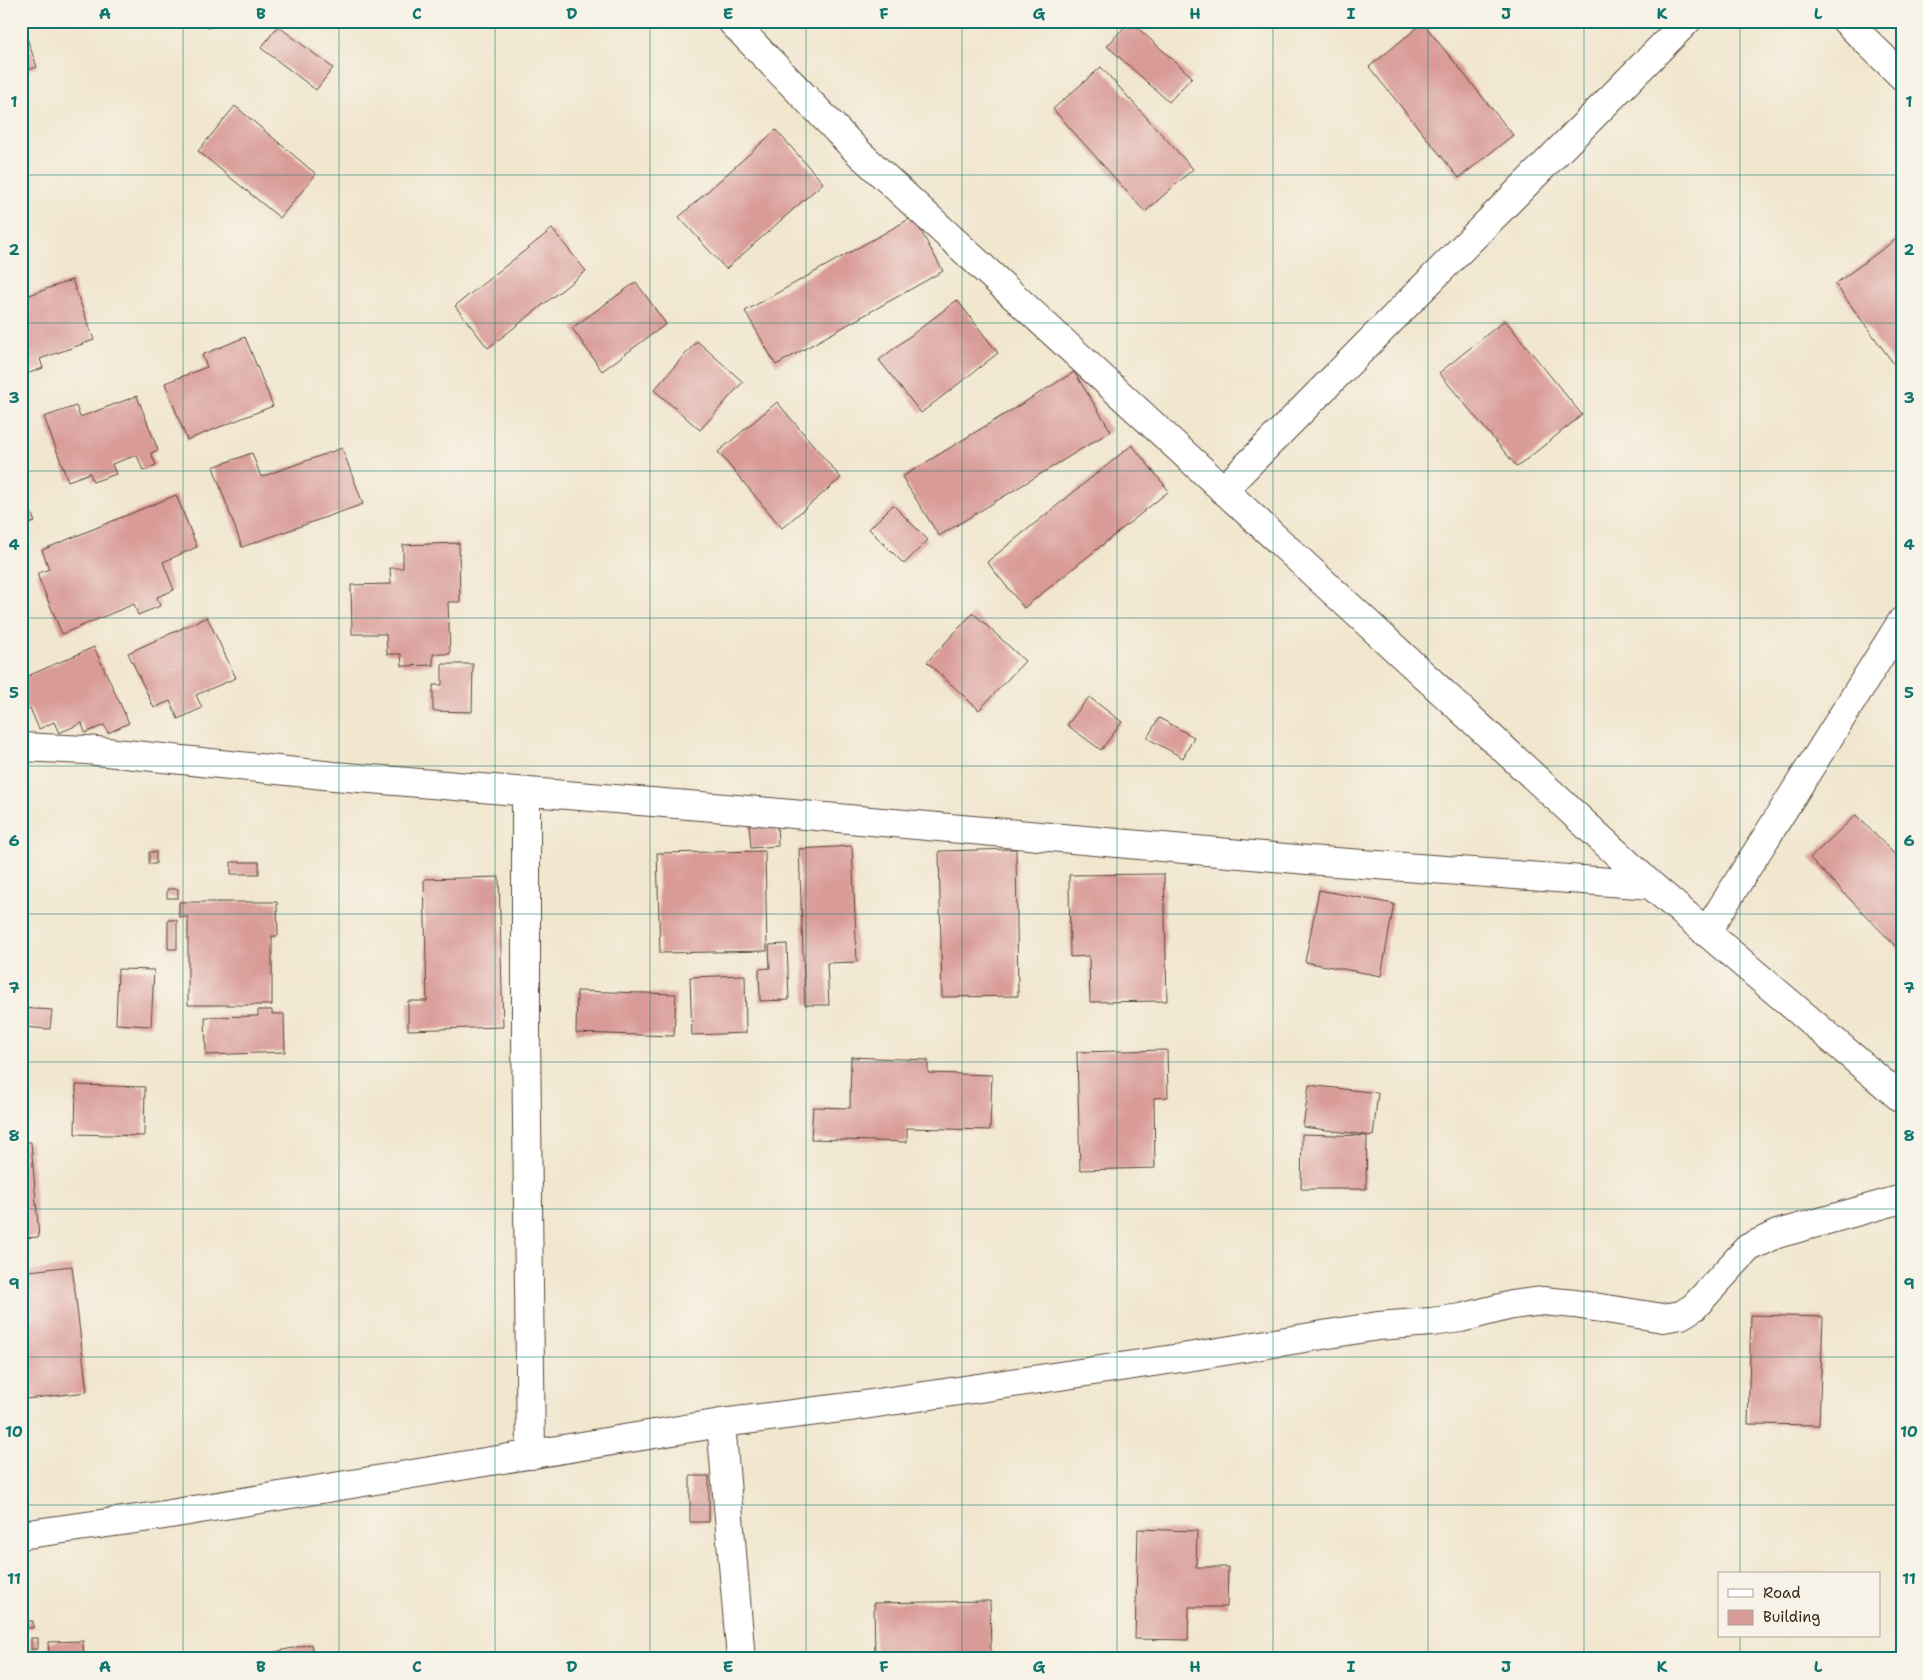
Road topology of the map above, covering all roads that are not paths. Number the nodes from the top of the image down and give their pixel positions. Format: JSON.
{"nodes":[{"id":1,"x":731,"y":21,"type":"edge"},
{"id":2,"x":1687,"y":21,"type":"edge"},
{"id":3,"x":1846,"y":21,"type":"edge"},
{"id":4,"x":1902,"y":76,"type":"edge"},
{"id":5,"x":1223,"y":490,"type":"junction"},
{"id":6,"x":1902,"y":621,"type":"edge"},
{"id":7,"x":21,"y":747,"type":"edge"},
{"id":8,"x":526,"y":792,"type":"junction"},
{"id":9,"x":1650,"y":885,"type":"junction"},
{"id":10,"x":1706,"y":932,"type":"junction"},
{"id":11,"x":1902,"y":1099,"type":"edge"},
{"id":12,"x":1902,"y":1199,"type":"edge"},
{"id":13,"x":721,"y":1423,"type":"junction"},
{"id":14,"x":531,"y":1455,"type":"junction"},
{"id":15,"x":21,"y":1535,"type":"edge"},
{"id":16,"x":741,"y":1659,"type":"edge"}],
"edges":[{"from":1,"to":5,"type":"street"},
{"from":2,"to":5,"type":"street"},
{"from":3,"to":4,"type":"street"},
{"from":5,"to":9,"type":"street"},
{"from":6,"to":10,"type":"street"},
{"from":7,"to":8,"type":"street"},
{"from":8,"to":9,"type":"street"},
{"from":8,"to":14,"type":"street"},
{"from":9,"to":10,"type":"street"},
{"from":10,"to":11,"type":"street"},
{"from":12,"to":13,"type":"street"},
{"from":13,"to":14,"type":"street"},
{"from":13,"to":16,"type":"street"},
{"from":14,"to":15,"type":"street"}]}
